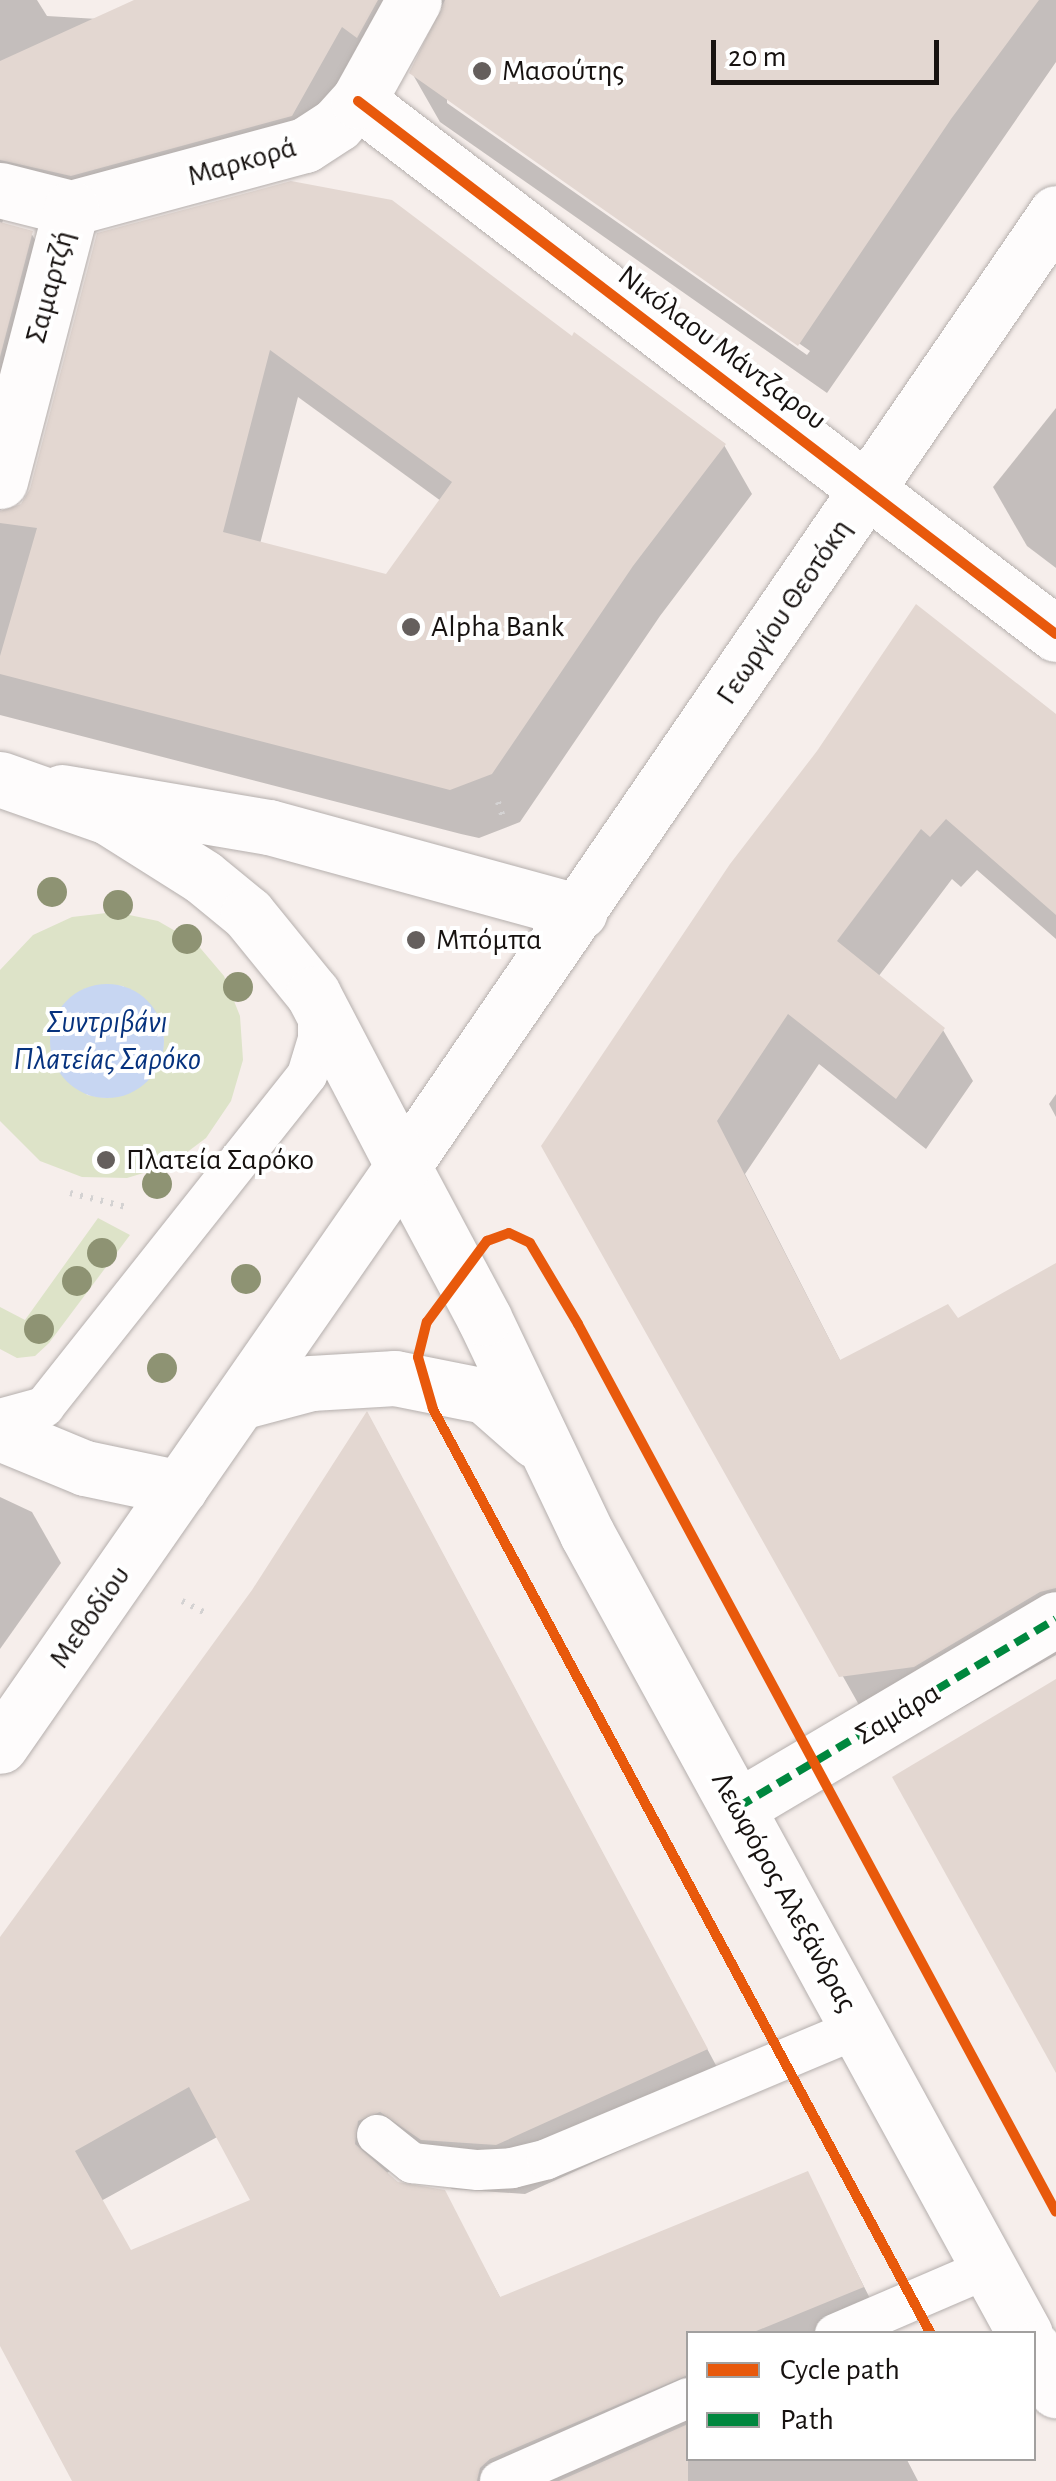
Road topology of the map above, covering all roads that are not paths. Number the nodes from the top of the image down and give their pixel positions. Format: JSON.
{"nodes":[{"id":1,"x":414,"y":0,"type":"edge"},
{"id":2,"x":358,"y":102,"type":"junction"},
{"id":3,"x":0,"y":190,"type":"edge"},
{"id":4,"x":71,"y":208,"type":"junction"},
{"id":5,"x":1056,"y":213,"type":"edge"},
{"id":6,"x":0,"y":481,"type":"edge"},
{"id":7,"x":868,"y":490,"type":"junction"},
{"id":8,"x":1056,"y":634,"type":"edge"},
{"id":9,"x":18,"y":784,"type":"edge"},
{"id":10,"x":580,"y":912,"type":"junction"},
{"id":11,"x":318,"y":1004,"type":"junction"},
{"id":12,"x":402,"y":1166,"type":"junction"},
{"id":13,"x":240,"y":1402,"type":"junction"},
{"id":14,"x":0,"y":1419,"type":"edge"},
{"id":15,"x":0,"y":1433,"type":"edge"},
{"id":16,"x":545,"y":1450,"type":"junction"},
{"id":17,"x":180,"y":1488,"type":"junction"},
{"id":18,"x":1056,"y":1619,"type":"edge"},
{"id":19,"x":0,"y":1746,"type":"edge"},
{"id":20,"x":738,"y":1808,"type":"junction"},
{"id":21,"x":859,"y":2028,"type":"junction"},
{"id":22,"x":377,"y":2135,"type":"dead end"},
{"id":23,"x":988,"y":2268,"type":"junction"},
{"id":24,"x":842,"y":2331,"type":"edge"},
{"id":25,"x":1023,"y":2331,"type":"edge"},
{"id":26,"x":1036,"y":2353,"type":"edge"},
{"id":27,"x":1056,"y":2390,"type":"edge"},
{"id":28,"x":686,"y":2399,"type":"edge"},
{"id":29,"x":500,"y":2481,"type":"edge"}],
"edges":[{"from":1,"to":2,"type":"main road","name":"Μαρκορά"},
{"from":2,"to":4,"type":"main road","name":"Μαρκορά"},
{"from":2,"to":7,"type":"main road","name":"Νικόλαου Μάντζαρου"},
{"from":3,"to":4,"type":"main road","name":"Μαρκορά"},
{"from":4,"to":6,"type":"main road","name":"Σαμαρτζή"},
{"from":5,"to":7,"type":"main road","name":"Γεωργίου Θεοτόκη"},
{"from":7,"to":8,"type":"main road","name":"Νικόλαου Μάντζαρου"},
{"from":7,"to":10,"type":"main road","name":"Γεωργίου Θεοτόκη"},
{"from":9,"to":10,"type":"main road"},
{"from":9,"to":11,"type":"main road"},
{"from":10,"to":12,"type":"main road","name":"Γεωργίου Θεοτόκη"},
{"from":11,"to":12,"type":"main road"},
{"from":11,"to":14,"type":"lane"},
{"from":12,"to":13,"type":"main road"},
{"from":12,"to":16,"type":"main road","name":"Λεωφόρος Αλεξάνδρας"},
{"from":13,"to":16,"type":"main road","name":"Λεωφόρος Αλεξάνδρας"},
{"from":13,"to":17,"type":"main road"},
{"from":15,"to":17,"type":"main road"},
{"from":16,"to":20,"type":"main road","name":"Λεωφόρος Αλεξάνδρας"},
{"from":17,"to":19,"type":"main road","name":"Μεθοδίου"},
{"from":18,"to":20,"type":"main road","name":"Σαμάρα"},
{"from":20,"to":21,"type":"main road","name":"Λεωφόρος Αλεξάνδρας"},
{"from":21,"to":22,"type":"lane"},
{"from":21,"to":23,"type":"main road","name":"Λεωφόρος Αλεξάνδρας"},
{"from":23,"to":24,"type":"lane"},
{"from":23,"to":25,"type":"main road","name":"Λεωφόρος Αλεξάνδρας"},
{"from":26,"to":27,"type":"main road"},
{"from":28,"to":29,"type":"lane"}]}
